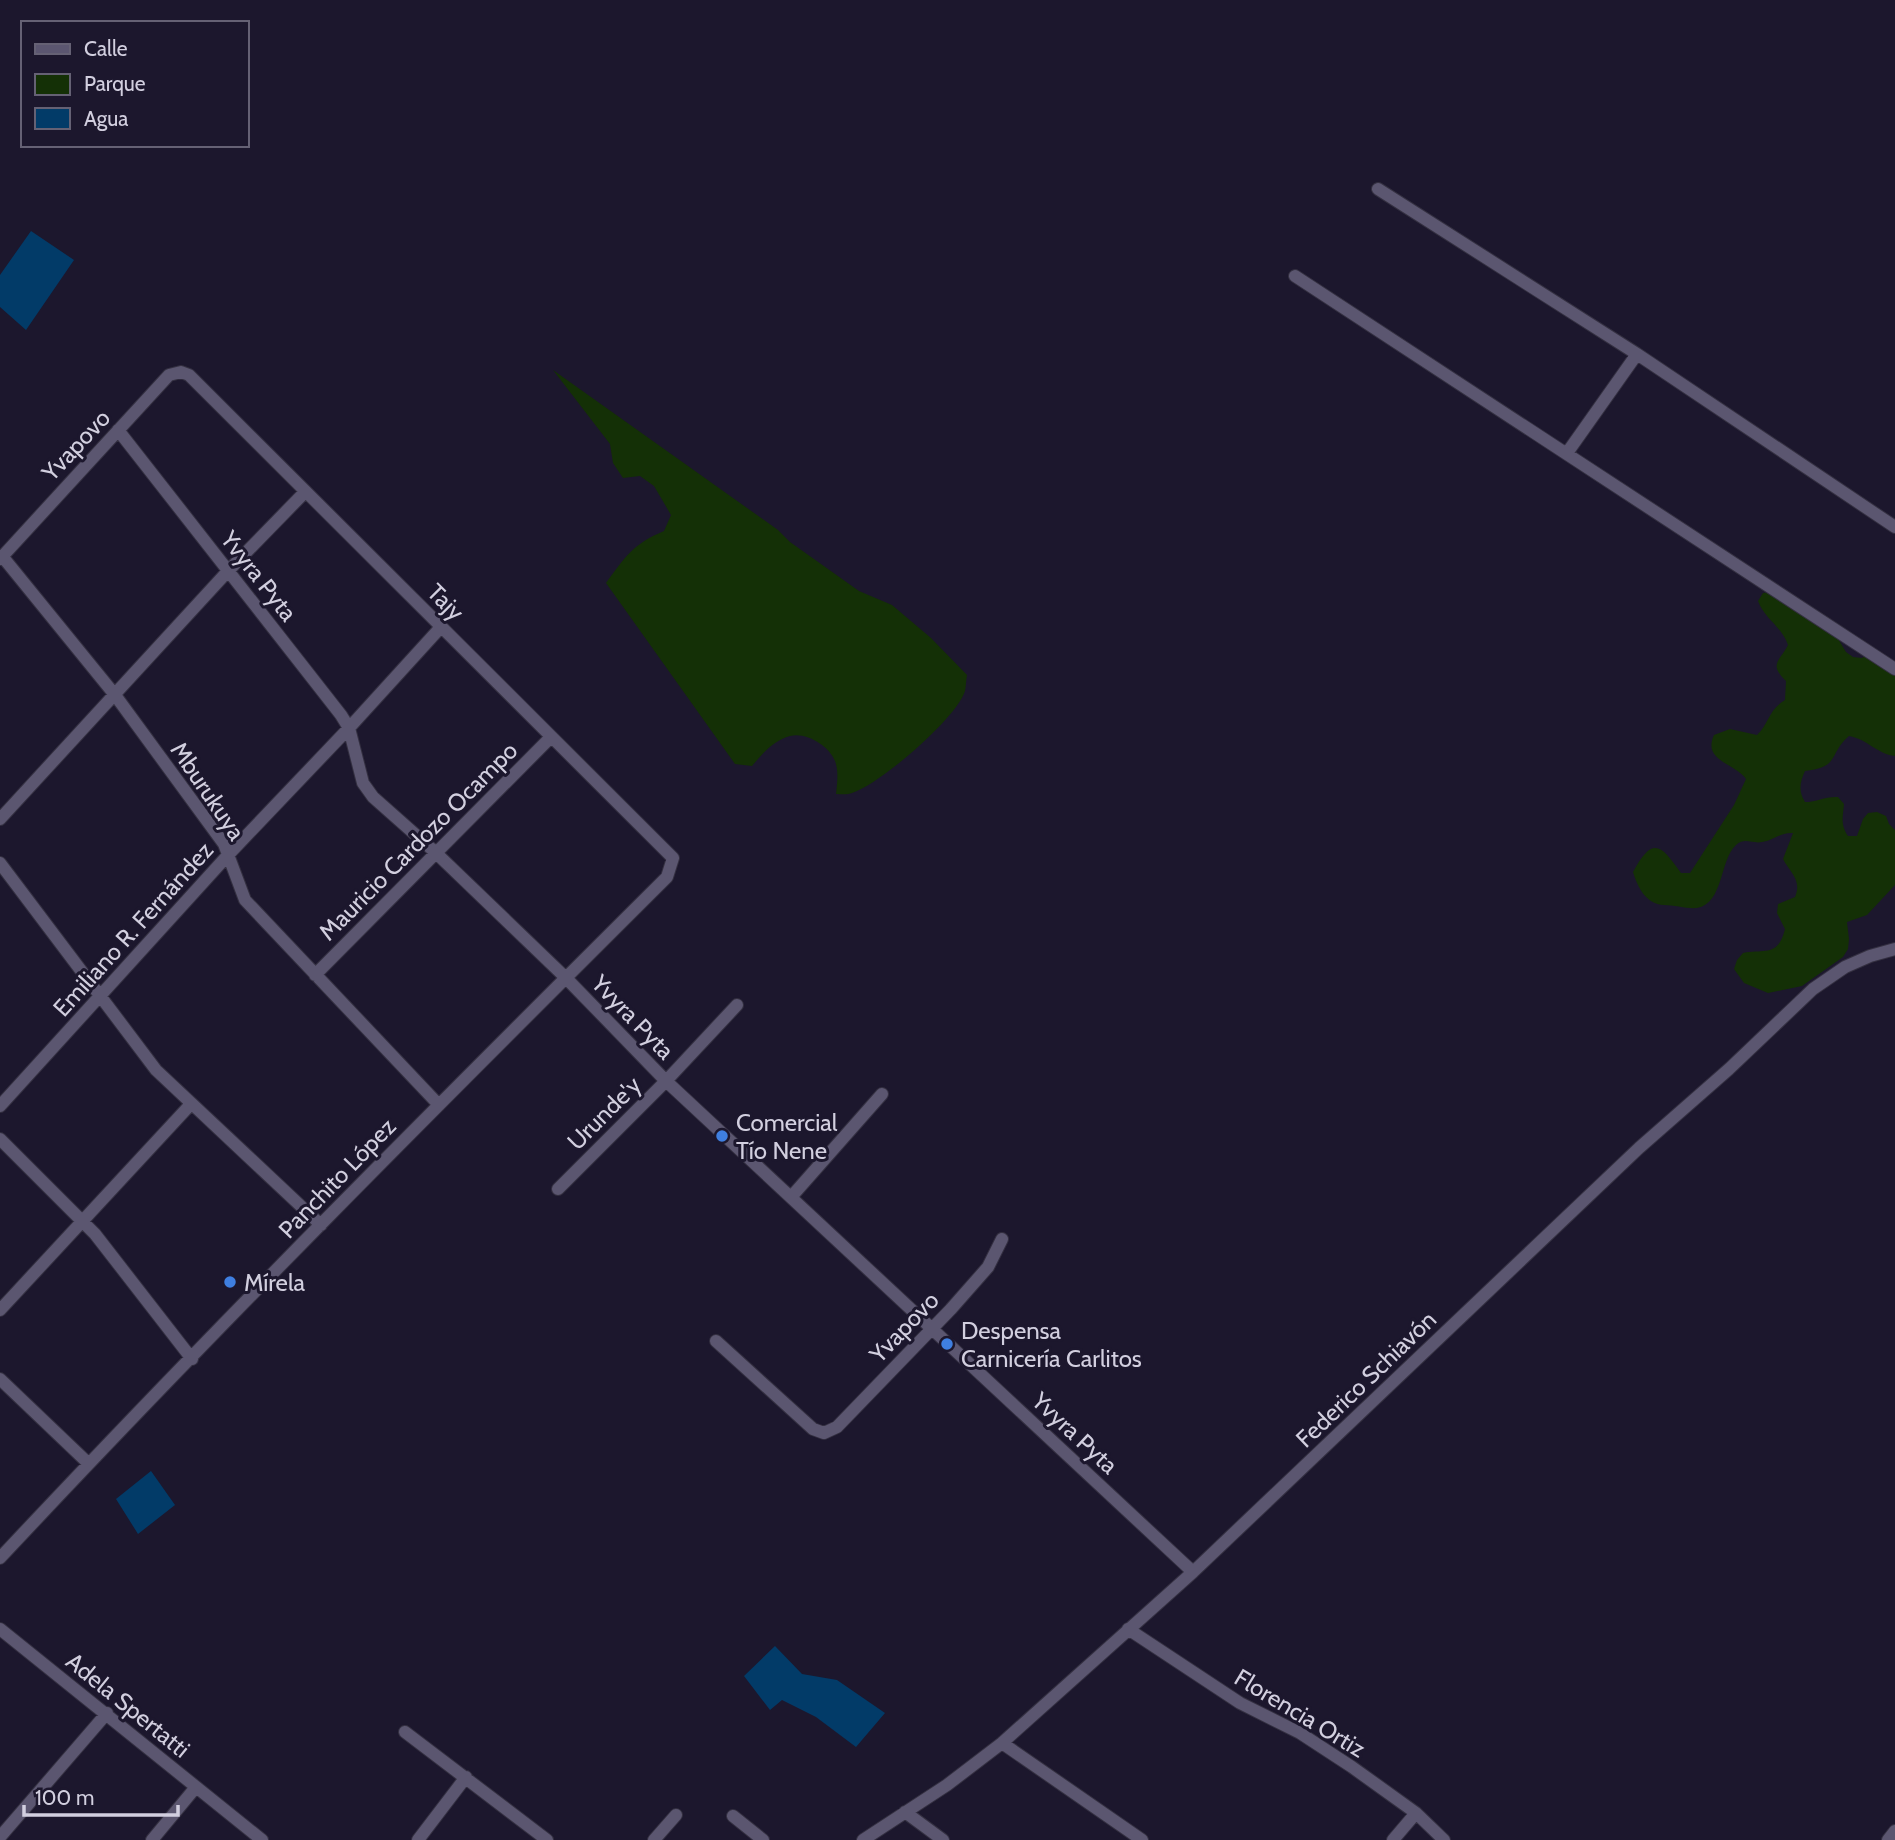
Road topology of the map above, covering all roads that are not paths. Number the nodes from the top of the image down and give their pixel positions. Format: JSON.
{"nodes":[{"id":1,"x":1378,"y":189,"type":"dead end"},
{"id":2,"x":1295,"y":276,"type":"dead end"},
{"id":3,"x":1637,"y":354,"type":"junction"},
{"id":4,"x":189,"y":375,"type":"joint"},
{"id":5,"x":118,"y":430,"type":"junction"},
{"id":6,"x":1567,"y":453,"type":"junction"},
{"id":7,"x":305,"y":492,"type":"junction"},
{"id":8,"x":1895,"y":527,"type":"edge"},
{"id":9,"x":1,"y":558,"type":"edge"},
{"id":10,"x":228,"y":571,"type":"junction"},
{"id":11,"x":441,"y":627,"type":"junction"},
{"id":12,"x":1895,"y":669,"type":"edge"},
{"id":13,"x":115,"y":695,"type":"junction"},
{"id":14,"x":349,"y":728,"type":"junction"},
{"id":15,"x":551,"y":737,"type":"junction"},
{"id":16,"x":0,"y":819,"type":"edge"},
{"id":17,"x":435,"y":852,"type":"junction"},
{"id":18,"x":228,"y":855,"type":"junction"},
{"id":19,"x":673,"y":858,"type":"joint"},
{"id":20,"x":0,"y":863,"type":"edge"},
{"id":21,"x":1895,"y":949,"type":"edge"},
{"id":22,"x":315,"y":975,"type":"junction"},
{"id":23,"x":566,"y":978,"type":"junction"},
{"id":24,"x":100,"y":996,"type":"junction"},
{"id":25,"x":737,"y":1005,"type":"dead end"},
{"id":26,"x":666,"y":1081,"type":"junction"},
{"id":27,"x":882,"y":1094,"type":"dead end"},
{"id":28,"x":191,"y":1104,"type":"junction"},
{"id":29,"x":439,"y":1105,"type":"junction"},
{"id":30,"x":0,"y":1106,"type":"edge"},
{"id":31,"x":0,"y":1139,"type":"edge"},
{"id":32,"x":558,"y":1189,"type":"dead end"},
{"id":33,"x":792,"y":1196,"type":"junction"},
{"id":34,"x":84,"y":1222,"type":"junction"},
{"id":35,"x":321,"y":1225,"type":"junction"},
{"id":36,"x":1002,"y":1239,"type":"dead end"},
{"id":37,"x":0,"y":1310,"type":"edge"},
{"id":38,"x":932,"y":1328,"type":"junction"},
{"id":39,"x":716,"y":1342,"type":"dead end"},
{"id":40,"x":191,"y":1359,"type":"junction"},
{"id":41,"x":0,"y":1379,"type":"edge"},
{"id":42,"x":88,"y":1463,"type":"junction"},
{"id":43,"x":0,"y":1558,"type":"edge"},
{"id":44,"x":1193,"y":1572,"type":"junction"},
{"id":45,"x":0,"y":1629,"type":"edge"},
{"id":46,"x":1128,"y":1629,"type":"junction"},
{"id":47,"x":107,"y":1713,"type":"junction"},
{"id":48,"x":405,"y":1732,"type":"dead end"},
{"id":49,"x":1002,"y":1743,"type":"junction"},
{"id":50,"x":466,"y":1777,"type":"junction"},
{"id":51,"x":196,"y":1787,"type":"junction"},
{"id":52,"x":905,"y":1812,"type":"junction"},
{"id":53,"x":1416,"y":1813,"type":"junction"},
{"id":54,"x":676,"y":1815,"type":"dead end"},
{"id":55,"x":733,"y":1816,"type":"dead end"},
{"id":56,"x":3,"y":1829,"type":"edge"},
{"id":57,"x":1895,"y":1831,"type":"edge"},
{"id":58,"x":152,"y":1840,"type":"edge"},
{"id":59,"x":262,"y":1840,"type":"edge"},
{"id":60,"x":418,"y":1840,"type":"edge"},
{"id":61,"x":547,"y":1840,"type":"edge"},
{"id":62,"x":654,"y":1840,"type":"edge"},
{"id":63,"x":763,"y":1840,"type":"edge"},
{"id":64,"x":863,"y":1840,"type":"edge"},
{"id":65,"x":943,"y":1840,"type":"edge"},
{"id":66,"x":1142,"y":1840,"type":"edge"},
{"id":67,"x":1393,"y":1840,"type":"edge"},
{"id":68,"x":1444,"y":1840,"type":"edge"},
{"id":69,"x":1888,"y":1840,"type":"edge"}],
"edges":[{"from":1,"to":3,"type":"street"},
{"from":2,"to":6,"type":"street"},
{"from":3,"to":6,"type":"street"},
{"from":3,"to":8,"type":"street"},
{"from":4,"to":5,"type":"street","name":"Yvapovo"},
{"from":4,"to":7,"type":"street","name":"Tajy"},
{"from":5,"to":9,"type":"street","name":"Yvapovo"},
{"from":5,"to":10,"type":"street","name":"Yvyra Pyta"},
{"from":6,"to":12,"type":"street"},
{"from":7,"to":10,"type":"street"},
{"from":7,"to":11,"type":"street","name":"Tajy"},
{"from":9,"to":13,"type":"street","name":"Mburukuya"},
{"from":10,"to":13,"type":"street"},
{"from":10,"to":14,"type":"street","name":"Yvyra Pyta"},
{"from":11,"to":14,"type":"street","name":"Emiliano R. Fernández"},
{"from":11,"to":15,"type":"street","name":"Tajy"},
{"from":13,"to":16,"type":"street"},
{"from":13,"to":18,"type":"street","name":"Mburukuya"},
{"from":14,"to":17,"type":"street","name":"Yvyra Pyta"},
{"from":14,"to":18,"type":"street","name":"Emiliano R. Fernández"},
{"from":15,"to":17,"type":"street","name":"Mauricio Cardozo Ocampo"},
{"from":15,"to":19,"type":"street","name":"Tajy"},
{"from":17,"to":22,"type":"street","name":"Mauricio Cardozo Ocampo"},
{"from":17,"to":23,"type":"street","name":"Yvyra Pyta"},
{"from":18,"to":22,"type":"street","name":"Mburukuya"},
{"from":18,"to":24,"type":"street","name":"Emiliano R. Fernández"},
{"from":19,"to":23,"type":"street","name":"Panchito López"},
{"from":20,"to":24,"type":"street"},
{"from":21,"to":44,"type":"street","name":"Federico Schiavón"},
{"from":22,"to":29,"type":"street","name":"Mburukuya"},
{"from":23,"to":26,"type":"street","name":"Yvyra Pyta"},
{"from":23,"to":29,"type":"street","name":"Panchito López"},
{"from":24,"to":28,"type":"street"},
{"from":24,"to":30,"type":"street","name":"Emiliano R. Fernández"},
{"from":25,"to":26,"type":"street","name":"Urunde'y"},
{"from":26,"to":32,"type":"street","name":"Urunde'y"},
{"from":26,"to":33,"type":"street","name":"Yvyra Pyta"},
{"from":27,"to":33,"type":"street"},
{"from":28,"to":34,"type":"street"},
{"from":28,"to":35,"type":"street"},
{"from":29,"to":35,"type":"street","name":"Panchito López"},
{"from":31,"to":34,"type":"street"},
{"from":33,"to":38,"type":"street","name":"Yvyra Pyta"},
{"from":34,"to":37,"type":"street"},
{"from":34,"to":40,"type":"street"},
{"from":35,"to":40,"type":"street","name":"Panchito López"},
{"from":36,"to":38,"type":"street","name":"Yvapovo"},
{"from":38,"to":39,"type":"street","name":"Yvapovo"},
{"from":38,"to":44,"type":"street","name":"Yvyra Pyta"},
{"from":40,"to":42,"type":"street","name":"Panchito López"},
{"from":41,"to":42,"type":"street"},
{"from":42,"to":43,"type":"street","name":"Panchito López"},
{"from":44,"to":46,"type":"street","name":"Federico Schiavón"},
{"from":45,"to":47,"type":"street","name":"Adela Spertatti"},
{"from":46,"to":49,"type":"street","name":"Federico Schiavón"},
{"from":46,"to":53,"type":"street","name":"Florencia Ortiz"},
{"from":47,"to":51,"type":"street","name":"Adela Spertatti"},
{"from":47,"to":56,"type":"street"},
{"from":48,"to":50,"type":"street"},
{"from":49,"to":52,"type":"street","name":"Federico Schiavón"},
{"from":49,"to":66,"type":"street"},
{"from":50,"to":60,"type":"street"},
{"from":50,"to":61,"type":"street"},
{"from":51,"to":58,"type":"street"},
{"from":51,"to":59,"type":"street","name":"Adela Spertatti"},
{"from":52,"to":64,"type":"street","name":"Federico Schiavón"},
{"from":52,"to":65,"type":"street"},
{"from":53,"to":67,"type":"street"},
{"from":53,"to":68,"type":"street","name":"Florencia Ortiz"},
{"from":54,"to":62,"type":"street"},
{"from":55,"to":63,"type":"street"},
{"from":57,"to":69,"type":"street"}]}
